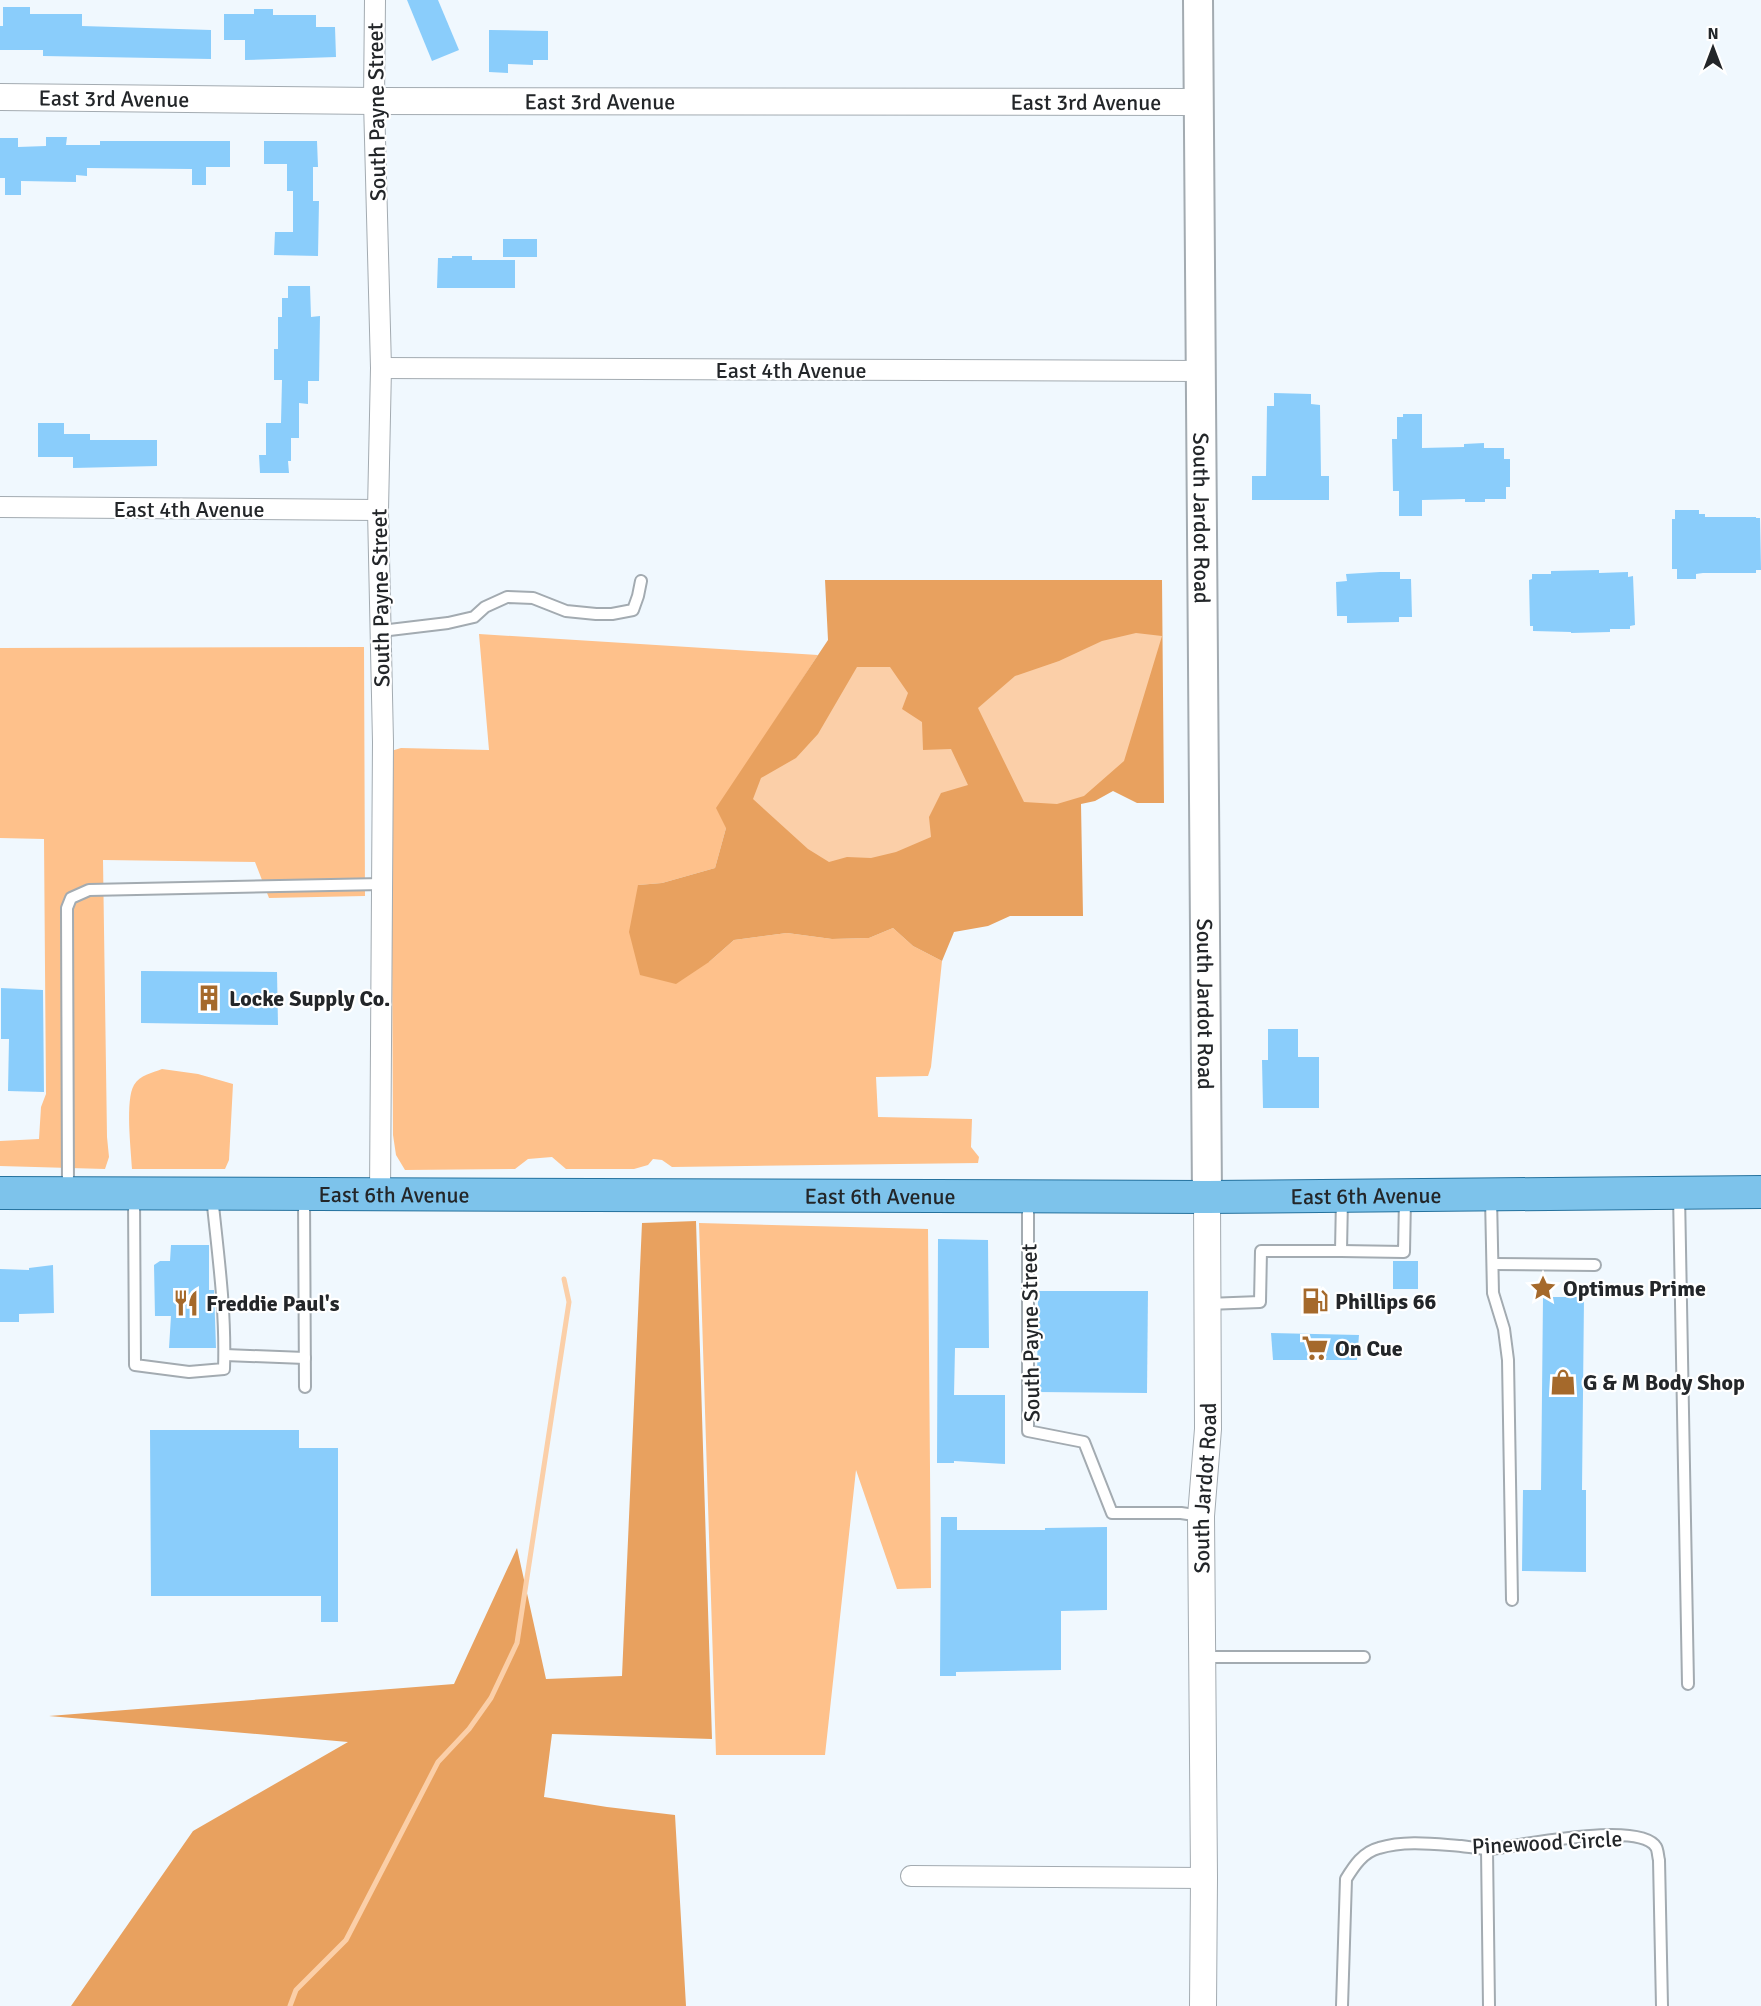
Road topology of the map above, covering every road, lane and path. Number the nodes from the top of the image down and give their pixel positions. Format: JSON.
{"nodes":[{"id":1,"x":375,"y":0,"type":"edge"},
{"id":2,"x":1198,"y":0,"type":"edge"},
{"id":3,"x":0,"y":97,"type":"edge"},
{"id":4,"x":374,"y":101,"type":"junction"},
{"id":5,"x":1199,"y":102,"type":"junction"},
{"id":6,"x":381,"y":368,"type":"junction"},
{"id":7,"x":1201,"y":371,"type":"junction"},
{"id":8,"x":0,"y":507,"type":"edge"},
{"id":9,"x":378,"y":510,"type":"junction"},
{"id":10,"x":641,"y":581,"type":"dead end"},
{"id":11,"x":381,"y":631,"type":"junction"},
{"id":12,"x":382,"y":884,"type":"junction"},
{"id":13,"x":1761,"y":1192,"type":"edge"},
{"id":14,"x":0,"y":1193,"type":"edge"},
{"id":15,"x":69,"y":1194,"type":"junction"},
{"id":16,"x":134,"y":1194,"type":"junction"},
{"id":17,"x":212,"y":1194,"type":"junction"},
{"id":18,"x":304,"y":1194,"type":"junction"},
{"id":19,"x":1679,"y":1194,"type":"junction"},
{"id":20,"x":380,"y":1195,"type":"junction"},
{"id":21,"x":1405,"y":1195,"type":"junction"},
{"id":22,"x":1491,"y":1195,"type":"junction"},
{"id":23,"x":1028,"y":1196,"type":"junction"},
{"id":24,"x":1342,"y":1196,"type":"junction"},
{"id":25,"x":1207,"y":1197,"type":"junction"},
{"id":26,"x":1341,"y":1251,"type":"junction"},
{"id":27,"x":1494,"y":1264,"type":"junction"},
{"id":28,"x":1594,"y":1265,"type":"dead end"},
{"id":29,"x":1207,"y":1304,"type":"junction"},
{"id":30,"x":225,"y":1355,"type":"junction"},
{"id":31,"x":304,"y":1358,"type":"junction"},
{"id":32,"x":305,"y":1387,"type":"dead end"},
{"id":33,"x":1202,"y":1516,"type":"junction"},
{"id":34,"x":1512,"y":1600,"type":"dead end"},
{"id":35,"x":1202,"y":1657,"type":"junction"},
{"id":36,"x":1364,"y":1657,"type":"dead end"},
{"id":37,"x":1688,"y":1684,"type":"dead end"},
{"id":38,"x":1487,"y":1849,"type":"junction"},
{"id":39,"x":910,"y":1876,"type":"dead end"},
{"id":40,"x":1204,"y":1878,"type":"junction"},
{"id":41,"x":1203,"y":2006,"type":"edge"},
{"id":42,"x":1342,"y":2006,"type":"edge"},
{"id":43,"x":1489,"y":2006,"type":"edge"},
{"id":44,"x":1662,"y":2006,"type":"edge"}],
"edges":[{"from":1,"to":4,"type":"street","name":"South Payne Street"},
{"from":2,"to":5,"type":"main road","name":"South Jardot Road"},
{"from":3,"to":4,"type":"street","name":"East 3rd Avenue"},
{"from":4,"to":5,"type":"street","name":"East 3rd Avenue"},
{"from":4,"to":6,"type":"street","name":"South Payne Street"},
{"from":5,"to":7,"type":"main road","name":"South Jardot Road"},
{"from":6,"to":7,"type":"street","name":"East 4th Avenue"},
{"from":6,"to":9,"type":"street","name":"South Payne Street"},
{"from":7,"to":25,"type":"main road","name":"South Jardot Road"},
{"from":8,"to":9,"type":"street","name":"East 4th Avenue"},
{"from":9,"to":11,"type":"street","name":"South Payne Street"},
{"from":10,"to":11,"type":"lane"},
{"from":11,"to":12,"type":"street","name":"South Payne Street"},
{"from":12,"to":15,"type":"lane"},
{"from":12,"to":20,"type":"street","name":"South Payne Street"},
{"from":13,"to":19,"type":"main road","name":"East 6th Avenue"},
{"from":14,"to":15,"type":"main road","name":"East 6th Avenue"},
{"from":15,"to":16,"type":"main road","name":"East 6th Avenue"},
{"from":16,"to":17,"type":"main road","name":"East 6th Avenue"},
{"from":16,"to":30,"type":"lane"},
{"from":17,"to":18,"type":"main road","name":"East 6th Avenue"},
{"from":17,"to":30,"type":"lane"},
{"from":18,"to":20,"type":"main road","name":"East 6th Avenue"},
{"from":18,"to":31,"type":"lane"},
{"from":19,"to":22,"type":"main road","name":"East 6th Avenue"},
{"from":19,"to":37,"type":"lane"},
{"from":20,"to":23,"type":"main road","name":"East 6th Avenue"},
{"from":21,"to":22,"type":"main road","name":"East 6th Avenue"},
{"from":21,"to":24,"type":"main road","name":"East 6th Avenue"},
{"from":21,"to":26,"type":"lane"},
{"from":22,"to":27,"type":"lane"},
{"from":23,"to":25,"type":"main road","name":"East 6th Avenue"},
{"from":23,"to":33,"type":"lane","name":"South Payne Street"},
{"from":24,"to":25,"type":"main road","name":"East 6th Avenue"},
{"from":24,"to":26,"type":"lane"},
{"from":25,"to":29,"type":"street","name":"South Jardot Road"},
{"from":26,"to":29,"type":"lane"},
{"from":27,"to":28,"type":"lane"},
{"from":27,"to":34,"type":"lane"},
{"from":29,"to":33,"type":"street","name":"South Jardot Road"},
{"from":30,"to":31,"type":"lane"},
{"from":31,"to":32,"type":"lane"},
{"from":33,"to":35,"type":"street","name":"South Jardot Road"},
{"from":35,"to":36,"type":"lane"},
{"from":35,"to":40,"type":"street","name":"South Jardot Road"},
{"from":38,"to":42,"type":"lane","name":"Pinewood Circle"},
{"from":38,"to":43,"type":"lane"},
{"from":38,"to":44,"type":"lane","name":"Pinewood Circle"},
{"from":39,"to":40,"type":"street"},
{"from":40,"to":41,"type":"street","name":"South Jardot Road"}]}
